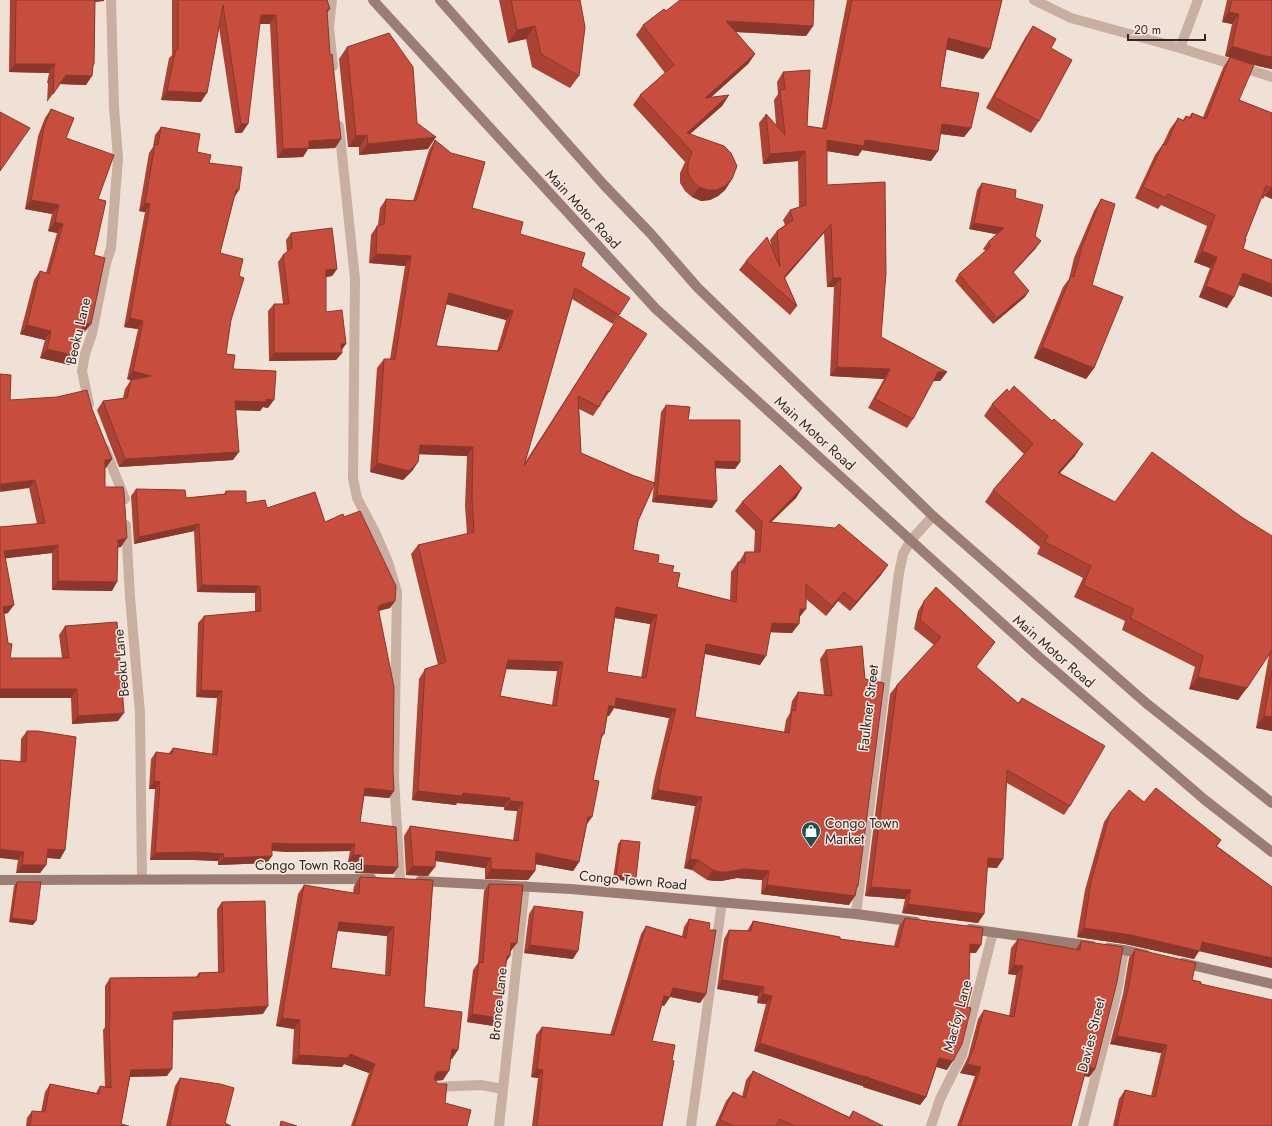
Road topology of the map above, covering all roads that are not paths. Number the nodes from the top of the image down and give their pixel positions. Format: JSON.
{"nodes":[{"id":1,"x":110,"y":0,"type":"edge"},
{"id":2,"x":332,"y":0,"type":"edge"},
{"id":3,"x":373,"y":0,"type":"edge"},
{"id":4,"x":440,"y":0,"type":"edge"},
{"id":5,"x":1034,"y":0,"type":"edge"},
{"id":6,"x":1198,"y":0,"type":"edge"},
{"id":7,"x":1180,"y":48,"type":"junction"},
{"id":8,"x":334,"y":74,"type":"edge"},
{"id":9,"x":1272,"y":77,"type":"edge"},
{"id":10,"x":338,"y":113,"type":"edge"},
{"id":11,"x":92,"y":415,"type":"edge"},
{"id":12,"x":103,"y":443,"type":"edge"},
{"id":13,"x":933,"y":516,"type":"junction"},
{"id":14,"x":911,"y":540,"type":"junction"},
{"id":15,"x":1272,"y":803,"type":"edge"},
{"id":16,"x":1272,"y":852,"type":"edge"},
{"id":17,"x":142,"y":879,"type":"junction"},
{"id":18,"x":0,"y":880,"type":"edge"},
{"id":19,"x":392,"y":880,"type":"junction"},
{"id":20,"x":525,"y":886,"type":"junction"},
{"id":21,"x":722,"y":902,"type":"junction"},
{"id":22,"x":856,"y":914,"type":"junction"},
{"id":23,"x":925,"y":923,"type":"edge"},
{"id":24,"x":963,"y":928,"type":"edge"},
{"id":25,"x":993,"y":932,"type":"junction"},
{"id":26,"x":1124,"y":950,"type":"junction"},
{"id":27,"x":1155,"y":957,"type":"edge"},
{"id":28,"x":1171,"y":960,"type":"edge"},
{"id":29,"x":1272,"y":984,"type":"edge"},
{"id":30,"x":434,"y":1087,"type":"edge"},
{"id":31,"x":503,"y":1089,"type":"junction"},
{"id":32,"x":498,"y":1126,"type":"edge"},
{"id":33,"x":691,"y":1126,"type":"edge"},
{"id":34,"x":931,"y":1126,"type":"edge"},
{"id":35,"x":1083,"y":1126,"type":"edge"}],
"edges":[{"from":1,"to":11,"type":"street","name":"Beoku Lane"},
{"from":2,"to":8,"type":"street"},
{"from":3,"to":14,"type":"main road","name":"Main Motor Road"},
{"from":4,"to":13,"type":"main road","name":"Main Motor Road"},
{"from":5,"to":7,"type":"street"},
{"from":6,"to":7,"type":"street"},
{"from":7,"to":9,"type":"street"},
{"from":10,"to":19,"type":"street"},
{"from":12,"to":17,"type":"street","name":"Beoku Lane"},
{"from":13,"to":14,"type":"street","name":"Faulkner Street"},
{"from":13,"to":15,"type":"main road","name":"Main Motor Road"},
{"from":14,"to":16,"type":"main road","name":"Main Motor Road"},
{"from":14,"to":22,"type":"street","name":"Faulkner Street"},
{"from":17,"to":18,"type":"main road","name":"Congo Town Road"},
{"from":17,"to":19,"type":"main road","name":"Congo Town Road"},
{"from":19,"to":20,"type":"main road","name":"Congo Town Road"},
{"from":20,"to":21,"type":"main road","name":"Congo Town Road"},
{"from":20,"to":31,"type":"street","name":"Bronce Lane"},
{"from":21,"to":22,"type":"main road","name":"Congo Town Road"},
{"from":21,"to":33,"type":"street"},
{"from":22,"to":23,"type":"main road","name":"Congo Town Road"},
{"from":24,"to":25,"type":"main road"},
{"from":25,"to":26,"type":"main road"},
{"from":25,"to":34,"type":"street","name":"Macfoy Lane"},
{"from":26,"to":27,"type":"main road"},
{"from":26,"to":35,"type":"street","name":"Davies Street"},
{"from":28,"to":29,"type":"main road"},
{"from":30,"to":31,"type":"street"},
{"from":31,"to":32,"type":"street","name":"Bronce Lane"}]}
